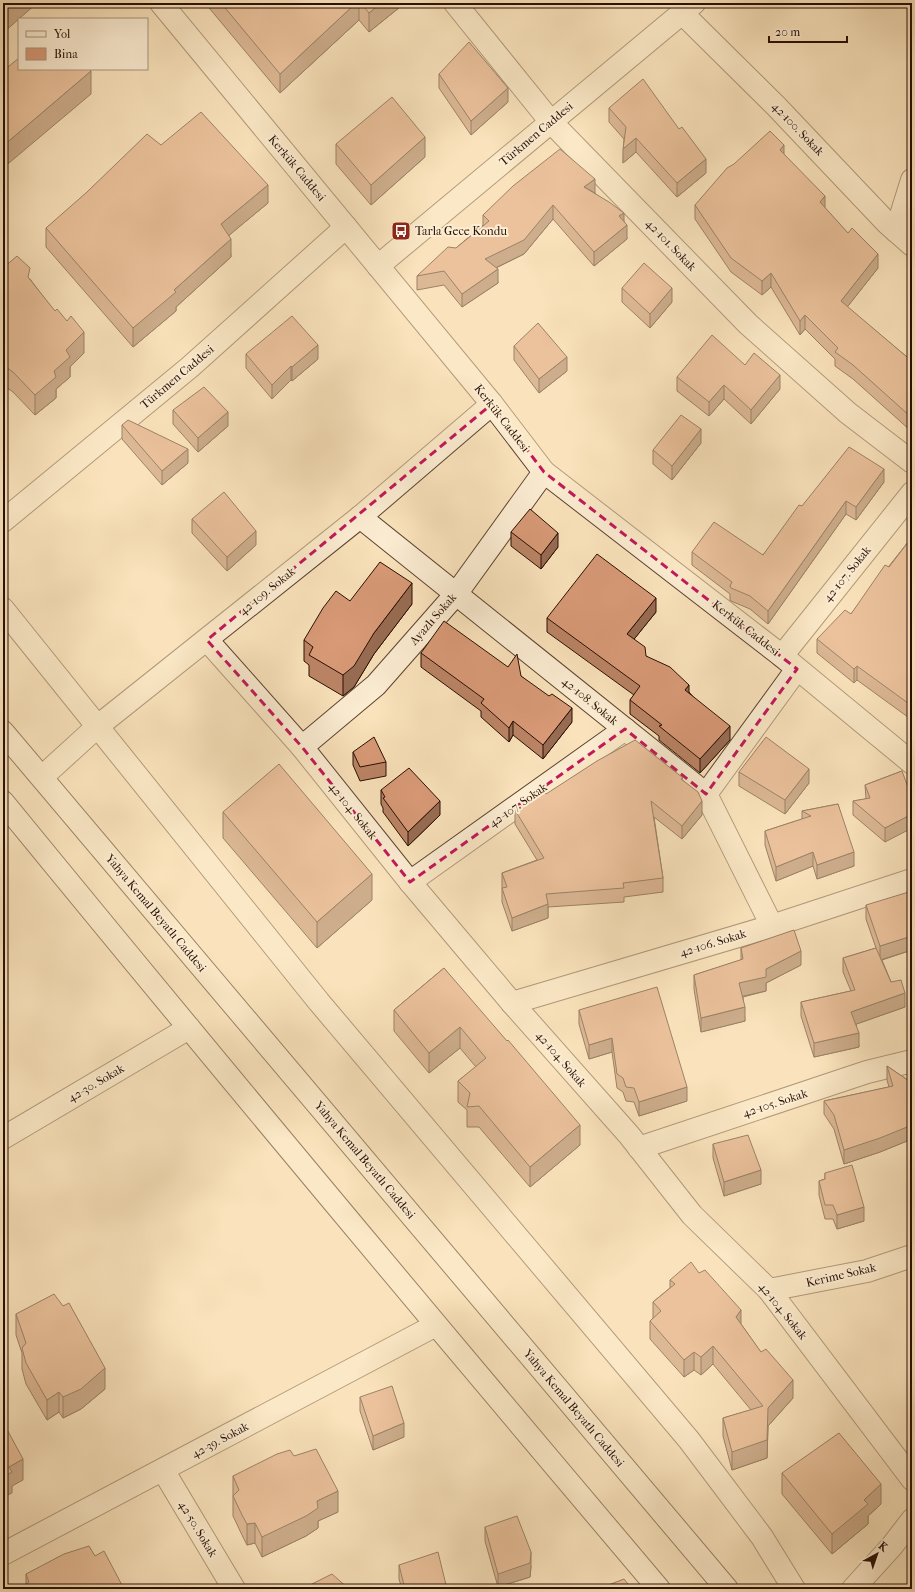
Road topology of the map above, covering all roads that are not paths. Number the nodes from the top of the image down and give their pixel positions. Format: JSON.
{"nodes":[{"id":1,"x":161,"y":3,"type":"edge"},
{"id":2,"x":455,"y":3,"type":"edge"},
{"id":3,"x":688,"y":8,"type":"edge"},
{"id":4,"x":551,"y":122,"type":"junction"},
{"id":5,"x":912,"y":180,"type":"edge"},
{"id":6,"x":346,"y":227,"type":"junction"},
{"id":7,"x":896,"y":231,"type":"junction"},
{"id":8,"x":912,"y":245,"type":"edge"},
{"id":9,"x":378,"y":266,"type":"junction"},
{"id":10,"x":492,"y":404,"type":"junction"},
{"id":11,"x":912,"y":462,"type":"edge"},
{"id":12,"x":544,"y":472,"type":"junction"},
{"id":13,"x":912,"y":493,"type":"edge"},
{"id":14,"x":360,"y":517,"type":"junction"},
{"id":15,"x":3,"y":521,"type":"edge"},
{"id":16,"x":456,"y":594,"type":"junction"},
{"id":17,"x":3,"y":609,"type":"edge"},
{"id":18,"x":207,"y":640,"type":"junction"},
{"id":19,"x":790,"y":662,"type":"junction"},
{"id":20,"x":98,"y":726,"type":"junction"},
{"id":21,"x":625,"y":729,"type":"junction"},
{"id":22,"x":3,"y":732,"type":"edge"},
{"id":23,"x":302,"y":747,"type":"junction"},
{"id":24,"x":912,"y":763,"type":"edge"},
{"id":25,"x":42,"y":778,"type":"junction"},
{"id":26,"x":706,"y":794,"type":"junction"},
{"id":27,"x":3,"y":802,"type":"edge"},
{"id":28,"x":912,"y":880,"type":"edge"},
{"id":29,"x":410,"y":882,"type":"junction"},
{"id":30,"x":772,"y":926,"type":"junction"},
{"id":31,"x":512,"y":1003,"type":"junction"},
{"id":32,"x":189,"y":1028,"type":"junction"},
{"id":33,"x":912,"y":1061,"type":"edge"},
{"id":34,"x":3,"y":1138,"type":"edge"},
{"id":35,"x":639,"y":1148,"type":"junction"},
{"id":36,"x":912,"y":1256,"type":"edge"},
{"id":37,"x":769,"y":1290,"type":"junction"},
{"id":38,"x":436,"y":1326,"type":"junction"},
{"id":39,"x":163,"y":1470,"type":"junction"},
{"id":40,"x":912,"y":1479,"type":"edge"},
{"id":41,"x":912,"y":1520,"type":"edge"},
{"id":42,"x":3,"y":1554,"type":"edge"},
{"id":43,"x":234,"y":1589,"type":"edge"},
{"id":44,"x":659,"y":1589,"type":"edge"},
{"id":45,"x":727,"y":1589,"type":"edge"},
{"id":46,"x":794,"y":1589,"type":"edge"},
{"id":47,"x":852,"y":1589,"type":"edge"}],
"edges":[{"from":1,"to":6,"type":"street","name":"Kerkük Caddesi"},
{"from":2,"to":4,"type":"street","name":"42-101. Sokak"},
{"from":3,"to":4,"type":"street","name":"Türkmen Caddesi"},
{"from":3,"to":7,"type":"street","name":"42-100. Sokak"},
{"from":4,"to":9,"type":"street","name":"Türkmen Caddesi"},
{"from":4,"to":11,"type":"street","name":"42-101. Sokak"},
{"from":5,"to":7,"type":"street"},
{"from":6,"to":9,"type":"street","name":"Kerkük Caddesi"},
{"from":6,"to":15,"type":"street","name":"Türkmen Caddesi"},
{"from":7,"to":8,"type":"street","name":"42-100. Sokak"},
{"from":9,"to":10,"type":"street","name":"Kerkük Caddesi"},
{"from":10,"to":12,"type":"street","name":"Kerkük Caddesi"},
{"from":10,"to":14,"type":"street","name":"42-109. Sokak"},
{"from":12,"to":16,"type":"street","name":"Ayazlı Sokak"},
{"from":12,"to":19,"type":"street","name":"Kerkük Caddesi"},
{"from":13,"to":19,"type":"street","name":"42-107. Sokak"},
{"from":14,"to":16,"type":"street","name":"42-108. Sokak"},
{"from":14,"to":18,"type":"street","name":"42-109. Sokak"},
{"from":16,"to":21,"type":"street","name":"42-108. Sokak"},
{"from":16,"to":23,"type":"street","name":"Ayazlı Sokak"},
{"from":17,"to":20,"type":"street"},
{"from":18,"to":20,"type":"street","name":"42-109. Sokak"},
{"from":18,"to":23,"type":"street","name":"42-104. Sokak"},
{"from":19,"to":24,"type":"street","name":"Kerkük Caddesi"},
{"from":19,"to":26,"type":"street","name":"42-107. Sokak"},
{"from":20,"to":25,"type":"street","name":"42-109. Sokak"},
{"from":20,"to":46,"type":"street"},
{"from":21,"to":26,"type":"street","name":"42-108. Sokak"},
{"from":21,"to":29,"type":"street","name":"42-107. Sokak"},
{"from":22,"to":25,"type":"street","name":"Yahya Kemal Beyatlı Caddesi"},
{"from":23,"to":29,"type":"street","name":"42-104. Sokak"},
{"from":25,"to":45,"type":"street","name":"Yahya Kemal Beyatlı Caddesi"},
{"from":26,"to":30,"type":"street","name":"42-108. Sokak"},
{"from":27,"to":32,"type":"street"},
{"from":28,"to":30,"type":"street","name":"42-106. Sokak"},
{"from":29,"to":31,"type":"street","name":"42-104. Sokak"},
{"from":30,"to":31,"type":"street","name":"42-106. Sokak"},
{"from":31,"to":35,"type":"street","name":"42-104. Sokak"},
{"from":32,"to":34,"type":"street","name":"42-30. Sokak"},
{"from":32,"to":38,"type":"street"},
{"from":33,"to":35,"type":"street","name":"42-105. Sokak"},
{"from":35,"to":37,"type":"street","name":"42-104. Sokak"},
{"from":36,"to":37,"type":"street","name":"Kerime Sokak"},
{"from":37,"to":40,"type":"street","name":"42-104. Sokak"},
{"from":38,"to":39,"type":"street","name":"42-39. Sokak"},
{"from":38,"to":44,"type":"street"},
{"from":39,"to":42,"type":"street","name":"42-39. Sokak"},
{"from":39,"to":43,"type":"street","name":"42-50. Sokak"},
{"from":41,"to":47,"type":"street"}]}
